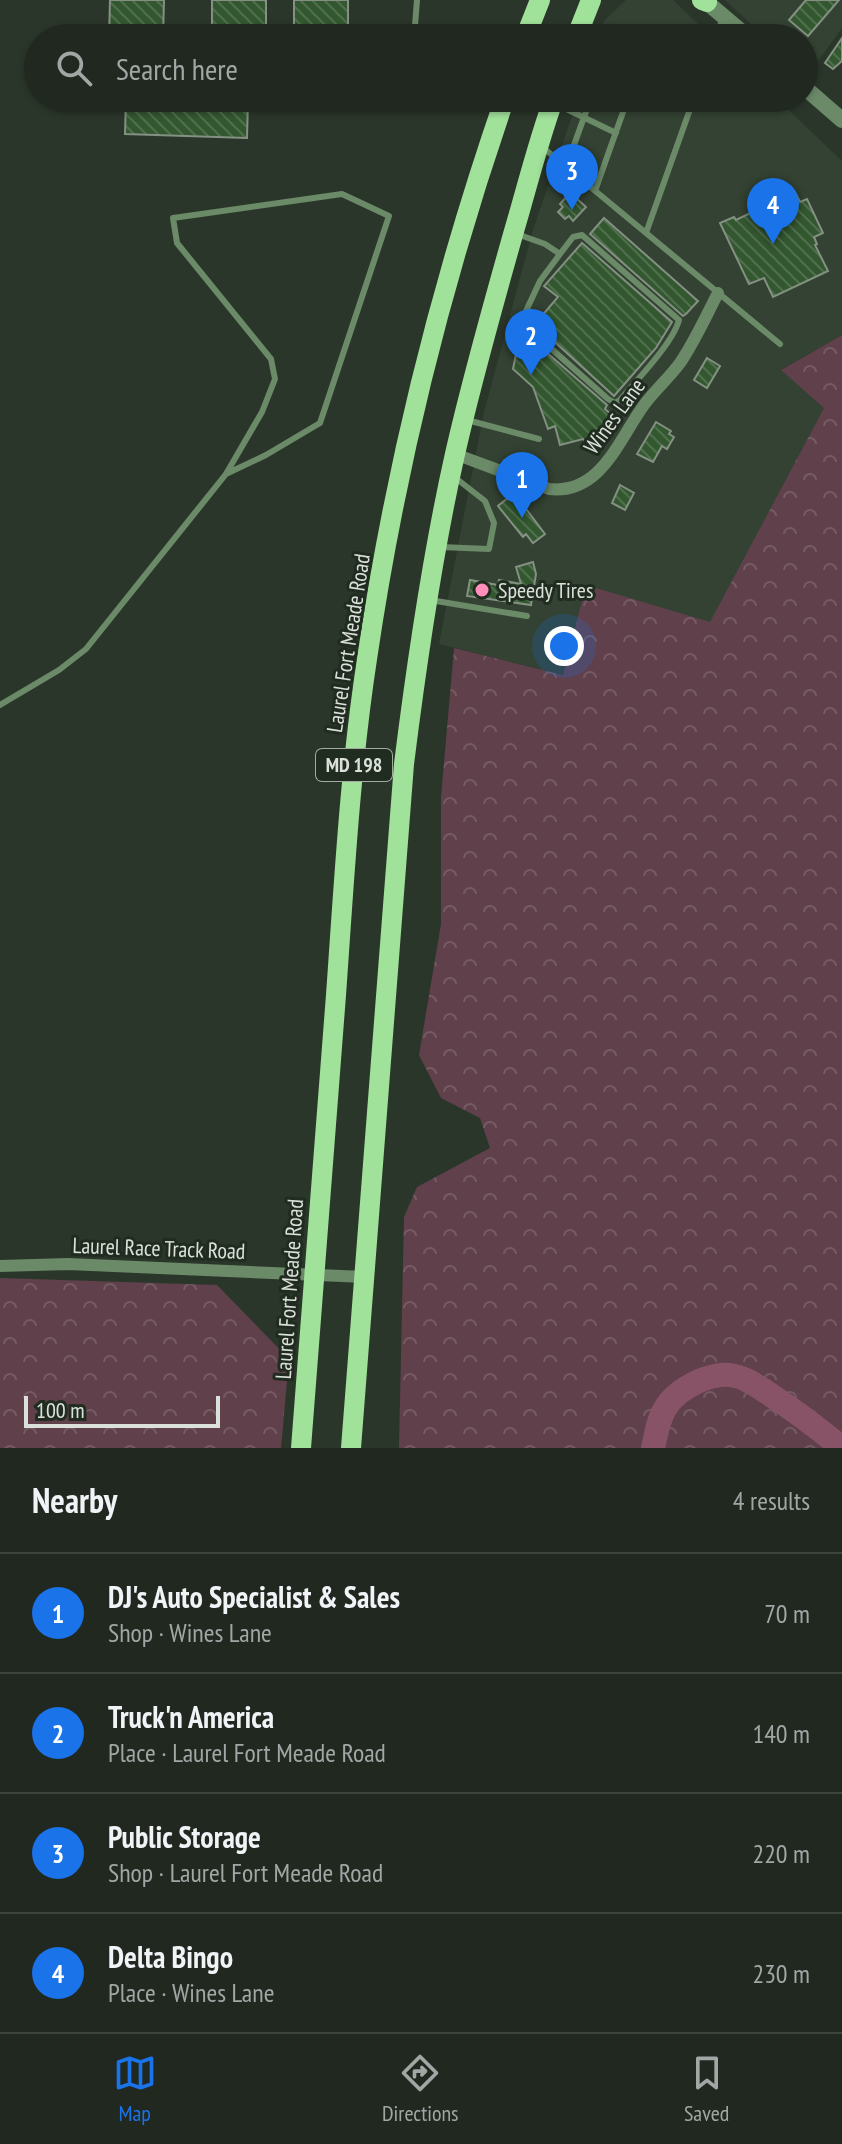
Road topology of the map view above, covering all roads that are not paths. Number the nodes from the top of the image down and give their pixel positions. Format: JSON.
{"nodes":[{"id":1,"x":417,"y":0,"type":"edge"},
{"id":2,"x":540,"y":0,"type":"edge"},
{"id":3,"x":591,"y":0,"type":"edge"},
{"id":4,"x":603,"y":0,"type":"edge"},
{"id":5,"x":704,"y":1,"type":"edge"},
{"id":6,"x":723,"y":16,"type":"junction"},
{"id":7,"x":415,"y":24,"type":"edge"},
{"id":8,"x":531,"y":24,"type":"edge"},
{"id":9,"x":582,"y":24,"type":"edge"},
{"id":10,"x":585,"y":24,"type":"edge"},
{"id":11,"x":720,"y":24,"type":"edge"},
{"id":12,"x":732,"y":24,"type":"edge"},
{"id":13,"x":818,"y":99,"type":"edge"},
{"id":14,"x":501,"y":112,"type":"edge"},
{"id":15,"x":549,"y":112,"type":"edge"},
{"id":16,"x":575,"y":112,"type":"edge"},
{"id":17,"x":586,"y":112,"type":"edge"},
{"id":18,"x":623,"y":112,"type":"edge"},
{"id":19,"x":689,"y":112,"type":"edge"},
{"id":20,"x":584,"y":117,"type":"junction"},
{"id":21,"x":842,"y":120,"type":"edge"},
{"id":22,"x":616,"y":133,"type":"junction"},
{"id":23,"x":538,"y":144,"type":"junction"},
{"id":24,"x":566,"y":167,"type":"junction"},
{"id":25,"x":595,"y":191,"type":"junction"},
{"id":26,"x":514,"y":233,"type":"junction"},
{"id":27,"x":646,"y":233,"type":"junction"},
{"id":28,"x":560,"y":254,"type":"junction"},
{"id":29,"x":718,"y":293,"type":"junction"},
{"id":30,"x":780,"y":344,"type":"dead end"},
{"id":31,"x":464,"y":419,"type":"junction"},
{"id":32,"x":539,"y":439,"type":"dead end"},
{"id":33,"x":453,"y":464,"type":"junction"},
{"id":34,"x":226,"y":474,"type":"junction"},
{"id":35,"x":436,"y":547,"type":"junction"},
{"id":36,"x":427,"y":599,"type":"junction"},
{"id":37,"x":527,"y":616,"type":"dead end"},
{"id":38,"x":0,"y":705,"type":"edge"},
{"id":39,"x":0,"y":1266,"type":"edge"},
{"id":40,"x":315,"y":1274,"type":"junction"},
{"id":41,"x":365,"y":1277,"type":"junction"},
{"id":42,"x":301,"y":1448,"type":"edge"},
{"id":43,"x":351,"y":1448,"type":"edge"}],
"edges":[{"from":1,"to":7,"type":"lane"},
{"from":2,"to":8,"type":"main road"},
{"from":3,"to":9,"type":"main road"},
{"from":4,"to":10,"type":"main road"},
{"from":5,"to":6,"type":"street"},
{"from":6,"to":11,"type":"lane"},
{"from":6,"to":12,"type":"street"},
{"from":13,"to":21,"type":"street"},
{"from":14,"to":40,"type":"main road","name":"Laurel Fort Meade Road","number":"MD 198"},
{"from":15,"to":23,"type":"main road","number":"MD 198"},
{"from":16,"to":20,"type":"lane"},
{"from":17,"to":20,"type":"lane"},
{"from":18,"to":22,"type":"lane"},
{"from":19,"to":27,"type":"lane"},
{"from":20,"to":22,"type":"lane"},
{"from":20,"to":24,"type":"lane"},
{"from":22,"to":25,"type":"lane"},
{"from":23,"to":24,"type":"lane"},
{"from":23,"to":26,"type":"main road","number":"MD 198"},
{"from":24,"to":25,"type":"lane"},
{"from":25,"to":27,"type":"lane"},
{"from":26,"to":28,"type":"lane"},
{"from":26,"to":31,"type":"main road","number":"MD 198"},
{"from":27,"to":29,"type":"lane"},
{"from":28,"to":28,"type":"lane"},
{"from":29,"to":30,"type":"lane"},
{"from":29,"to":33,"type":"street","name":"Wines Lane"},
{"from":31,"to":32,"type":"lane"},
{"from":31,"to":33,"type":"main road","number":"MD 198"},
{"from":33,"to":35,"type":"main road","number":"MD 198"},
{"from":33,"to":35,"type":"lane"},
{"from":34,"to":34,"type":"lane"},
{"from":34,"to":38,"type":"lane"},
{"from":35,"to":36,"type":"main road","number":"MD 198"},
{"from":36,"to":37,"type":"lane"},
{"from":36,"to":41,"type":"main road","number":"MD 198"},
{"from":39,"to":40,"type":"street","name":"Laurel Race Track Road"},
{"from":40,"to":41,"type":"street","name":"Laurel Race Track Road"},
{"from":40,"to":42,"type":"main road","name":"Laurel Fort Meade Road","number":"MD 198"},
{"from":41,"to":43,"type":"main road","number":"MD 198"}]}
